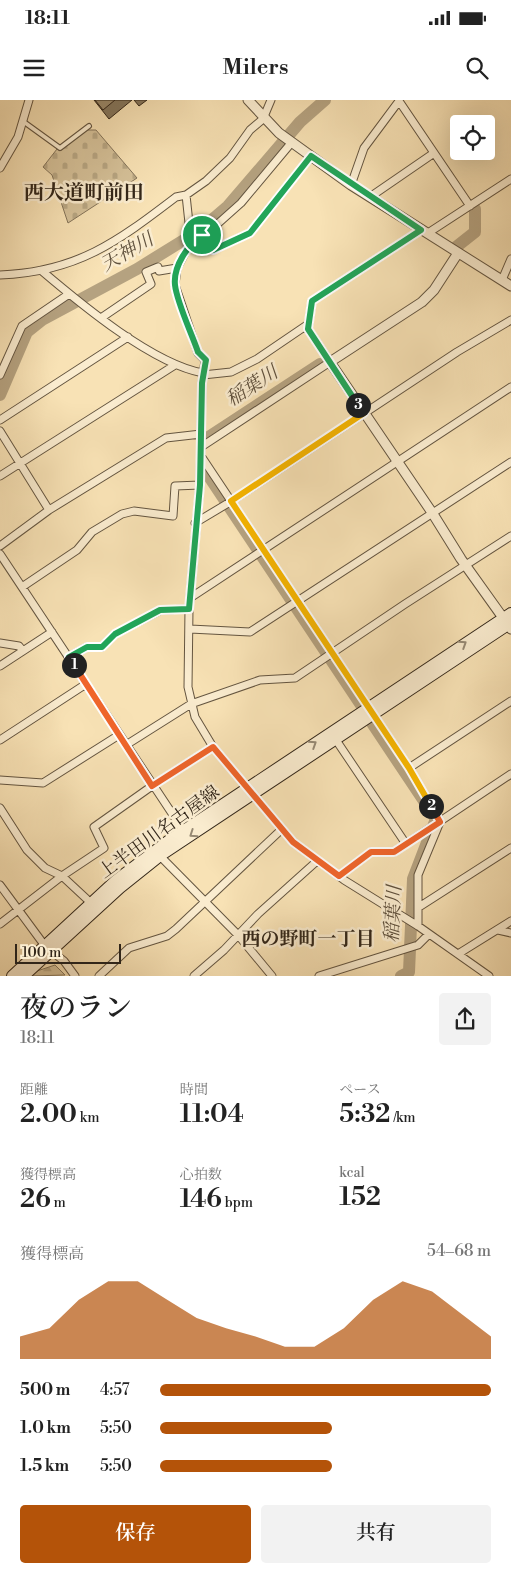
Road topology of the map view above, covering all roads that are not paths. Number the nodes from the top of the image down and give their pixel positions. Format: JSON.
{"nodes":[{"id":1,"x":29,"y":100,"type":"edge"},
{"id":2,"x":248,"y":100,"type":"edge"},
{"id":3,"x":271,"y":100,"type":"edge"},
{"id":4,"x":263,"y":118,"type":"junction"},
{"id":5,"x":24,"y":122,"type":"junction"},
{"id":6,"x":89,"y":126,"type":"dead end"},
{"id":7,"x":292,"y":142,"type":"junction"},
{"id":8,"x":434,"y":154,"type":"junction"},
{"id":9,"x":311,"y":156,"type":"junction"},
{"id":10,"x":0,"y":168,"type":"edge"},
{"id":11,"x":511,"y":179,"type":"edge"},
{"id":12,"x":351,"y":185,"type":"junction"},
{"id":13,"x":186,"y":195,"type":"junction"},
{"id":14,"x":370,"y":197,"type":"junction"},
{"id":15,"x":470,"y":206,"type":"junction"},
{"id":16,"x":425,"y":231,"type":"junction"},
{"id":17,"x":202,"y":235,"type":"junction"},
{"id":18,"x":191,"y":242,"type":"junction"},
{"id":19,"x":458,"y":253,"type":"junction"},
{"id":20,"x":511,"y":259,"type":"edge"},
{"id":21,"x":177,"y":268,"type":"junction"},
{"id":22,"x":42,"y":270,"type":"junction"},
{"id":23,"x":0,"y":275,"type":"edge"},
{"id":24,"x":502,"y":280,"type":"junction"},
{"id":25,"x":511,"y":286,"type":"edge"},
{"id":26,"x":70,"y":294,"type":"junction"},
{"id":27,"x":101,"y":318,"type":"junction"},
{"id":28,"x":511,"y":320,"type":"edge"},
{"id":29,"x":308,"y":325,"type":"junction"},
{"id":30,"x":128,"y":337,"type":"junction"},
{"id":31,"x":330,"y":362,"type":"junction"},
{"id":32,"x":175,"y":365,"type":"junction"},
{"id":33,"x":203,"y":374,"type":"junction"},
{"id":34,"x":0,"y":375,"type":"edge"},
{"id":35,"x":511,"y":387,"type":"edge"},
{"id":36,"x":364,"y":413,"type":"junction"},
{"id":37,"x":0,"y":420,"type":"edge"},
{"id":38,"x":0,"y":431,"type":"edge"},
{"id":39,"x":201,"y":434,"type":"junction"},
{"id":40,"x":201,"y":447,"type":"junction"},
{"id":41,"x":200,"y":455,"type":"junction"},
{"id":42,"x":398,"y":461,"type":"junction"},
{"id":43,"x":511,"y":462,"type":"edge"},
{"id":44,"x":20,"y":463,"type":"junction"},
{"id":45,"x":0,"y":476,"type":"edge"},
{"id":46,"x":200,"y":485,"type":"junction"},
{"id":47,"x":229,"y":503,"type":"junction"},
{"id":48,"x":49,"y":510,"type":"junction"},
{"id":49,"x":433,"y":514,"type":"junction"},
{"id":50,"x":195,"y":522,"type":"junction"},
{"id":51,"x":511,"y":536,"type":"edge"},
{"id":52,"x":0,"y":546,"type":"edge"},
{"id":53,"x":264,"y":550,"type":"junction"},
{"id":54,"x":0,"y":554,"type":"edge"},
{"id":55,"x":465,"y":566,"type":"junction"},
{"id":56,"x":22,"y":587,"type":"junction"},
{"id":57,"x":190,"y":598,"type":"junction"},
{"id":58,"x":295,"y":603,"type":"junction"},
{"id":59,"x":189,"y":609,"type":"junction"},
{"id":60,"x":509,"y":622,"type":"edge"},
{"id":61,"x":190,"y":629,"type":"junction"},
{"id":62,"x":52,"y":632,"type":"junction"},
{"id":63,"x":0,"y":643,"type":"edge"},
{"id":64,"x":23,"y":652,"type":"junction"},
{"id":65,"x":330,"y":656,"type":"junction"},
{"id":66,"x":69,"y":657,"type":"junction"},
{"id":67,"x":0,"y":666,"type":"edge"},
{"id":68,"x":86,"y":684,"type":"junction"},
{"id":69,"x":511,"y":701,"type":"edge"},
{"id":70,"x":191,"y":704,"type":"junction"},
{"id":71,"x":372,"y":711,"type":"junction"},
{"id":72,"x":119,"y":734,"type":"junction"},
{"id":73,"x":0,"y":740,"type":"edge"},
{"id":74,"x":336,"y":740,"type":"junction"},
{"id":75,"x":126,"y":745,"type":"junction"},
{"id":76,"x":213,"y":747,"type":"junction"},
{"id":77,"x":409,"y":768,"type":"junction"},
{"id":78,"x":511,"y":774,"type":"edge"},
{"id":79,"x":0,"y":780,"type":"edge"},
{"id":80,"x":152,"y":786,"type":"junction"},
{"id":81,"x":251,"y":791,"type":"junction"},
{"id":82,"x":0,"y":808,"type":"edge"},
{"id":83,"x":438,"y":822,"type":"junction"},
{"id":84,"x":282,"y":829,"type":"junction"},
{"id":85,"x":183,"y":830,"type":"junction"},
{"id":86,"x":406,"y":844,"type":"junction"},
{"id":87,"x":511,"y":848,"type":"edge"},
{"id":88,"x":160,"y":856,"type":"junction"},
{"id":89,"x":317,"y":861,"type":"junction"},
{"id":90,"x":62,"y":876,"type":"junction"},
{"id":91,"x":339,"y":876,"type":"junction"},
{"id":92,"x":0,"y":886,"type":"edge"},
{"id":93,"x":205,"y":902,"type":"junction"},
{"id":94,"x":91,"y":904,"type":"junction"},
{"id":95,"x":419,"y":908,"type":"junction"},
{"id":96,"x":18,"y":909,"type":"junction"},
{"id":97,"x":511,"y":921,"type":"edge"},
{"id":98,"x":0,"y":924,"type":"edge"},
{"id":99,"x":417,"y":926,"type":"junction"},
{"id":100,"x":498,"y":930,"type":"junction"},
{"id":101,"x":511,"y":933,"type":"edge"},
{"id":102,"x":238,"y":935,"type":"junction"},
{"id":103,"x":428,"y":935,"type":"junction"},
{"id":104,"x":48,"y":948,"type":"junction"},
{"id":105,"x":458,"y":954,"type":"junction"},
{"id":106,"x":12,"y":976,"type":"edge"},
{"id":107,"x":24,"y":976,"type":"edge"},
{"id":108,"x":75,"y":976,"type":"edge"},
{"id":109,"x":99,"y":976,"type":"edge"},
{"id":110,"x":194,"y":976,"type":"edge"},
{"id":111,"x":272,"y":976,"type":"edge"},
{"id":112,"x":319,"y":976,"type":"edge"},
{"id":113,"x":489,"y":976,"type":"edge"}],
"edges":[{"from":1,"to":5,"type":"street"},
{"from":2,"to":4,"type":"street"},
{"from":3,"to":4,"type":"street"},
{"from":4,"to":7,"type":"street"},
{"from":4,"to":13,"type":"street"},
{"from":5,"to":6,"type":"lane"},
{"from":5,"to":10,"type":"street"},
{"from":7,"to":9,"type":"street"},
{"from":7,"to":17,"type":"street"},
{"from":8,"to":12,"type":"street"},
{"from":8,"to":14,"type":"street"},
{"from":8,"to":15,"type":"street"},
{"from":9,"to":12,"type":"street"},
{"from":9,"to":17,"type":"street"},
{"from":11,"to":15,"type":"street"},
{"from":12,"to":14,"type":"street"},
{"from":13,"to":18,"type":"street"},
{"from":13,"to":22,"type":"street"},
{"from":14,"to":16,"type":"street"},
{"from":15,"to":16,"type":"street"},
{"from":16,"to":19,"type":"street"},
{"from":16,"to":29,"type":"street"},
{"from":17,"to":18,"type":"street"},
{"from":18,"to":21,"type":"street"},
{"from":19,"to":24,"type":"street"},
{"from":19,"to":31,"type":"street"},
{"from":20,"to":24,"type":"street"},
{"from":21,"to":27,"type":"street"},
{"from":21,"to":33,"type":"street"},
{"from":22,"to":23,"type":"street"},
{"from":22,"to":26,"type":"street"},
{"from":24,"to":25,"type":"street"},
{"from":26,"to":27,"type":"street"},
{"from":26,"to":34,"type":"street"},
{"from":27,"to":30,"type":"street"},
{"from":28,"to":36,"type":"street"},
{"from":29,"to":31,"type":"street"},
{"from":29,"to":33,"type":"street"},
{"from":30,"to":32,"type":"street"},
{"from":30,"to":37,"type":"street"},
{"from":31,"to":36,"type":"street"},
{"from":31,"to":40,"type":"street"},
{"from":32,"to":33,"type":"street"},
{"from":32,"to":44,"type":"street"},
{"from":33,"to":39,"type":"street"},
{"from":35,"to":42,"type":"street"},
{"from":36,"to":42,"type":"street"},
{"from":36,"to":47,"type":"street"},
{"from":38,"to":44,"type":"street"},
{"from":39,"to":40,"type":"street"},
{"from":39,"to":48,"type":"street"},
{"from":40,"to":41,"type":"street"},
{"from":41,"to":46,"type":"street"},
{"from":41,"to":47,"type":"street"},
{"from":42,"to":49,"type":"street"},
{"from":42,"to":53,"type":"street"},
{"from":43,"to":49,"type":"street"},
{"from":44,"to":45,"type":"street"},
{"from":44,"to":48,"type":"street"},
{"from":46,"to":50,"type":"street"},
{"from":46,"to":56,"type":"street"},
{"from":47,"to":50,"type":"street"},
{"from":47,"to":53,"type":"street"},
{"from":48,"to":52,"type":"street"},
{"from":49,"to":55,"type":"street"},
{"from":49,"to":58,"type":"street"},
{"from":50,"to":57,"type":"street"},
{"from":51,"to":55,"type":"street"},
{"from":53,"to":57,"type":"street"},
{"from":53,"to":58,"type":"street"},
{"from":54,"to":56,"type":"street"},
{"from":55,"to":60,"type":"street"},
{"from":55,"to":65,"type":"street"},
{"from":56,"to":62,"type":"street"},
{"from":57,"to":59,"type":"street"},
{"from":58,"to":61,"type":"street"},
{"from":58,"to":65,"type":"street"},
{"from":59,"to":61,"type":"street"},
{"from":59,"to":66,"type":"street"},
{"from":60,"to":71,"type":"main road","name":"上半田川名古屋線"},
{"from":61,"to":70,"type":"street"},
{"from":62,"to":64,"type":"street"},
{"from":62,"to":66,"type":"street"},
{"from":63,"to":64,"type":"street"},
{"from":64,"to":67,"type":"street"},
{"from":65,"to":70,"type":"street"},
{"from":65,"to":71,"type":"street"},
{"from":66,"to":68,"type":"street"},
{"from":68,"to":72,"type":"street"},
{"from":68,"to":73,"type":"street"},
{"from":69,"to":77,"type":"street"},
{"from":70,"to":75,"type":"street"},
{"from":70,"to":76,"type":"street"},
{"from":71,"to":74,"type":"main road","name":"上半田川名古屋線"},
{"from":71,"to":77,"type":"street"},
{"from":81,"to":71,"type":"main road","name":"上半田川名古屋線","one_way":true},
{"from":72,"to":75,"type":"street"},
{"from":72,"to":79,"type":"street"},
{"from":74,"to":81,"type":"main road","name":"上半田川名古屋線"},
{"from":74,"to":86,"type":"street"},
{"from":75,"to":80,"type":"street"},
{"from":76,"to":80,"type":"street"},
{"from":76,"to":81,"type":"street"},
{"from":77,"to":83,"type":"street"},
{"from":78,"to":83,"type":"street"},
{"from":80,"to":85,"type":"street"},
{"from":80,"to":90,"type":"street"},
{"from":81,"to":84,"type":"street"},
{"from":81,"to":85,"type":"main road","name":"上半田川名古屋線"},
{"from":81,"to":88,"type":"main road","name":"上半田川名古屋線","one_way":true},
{"from":82,"to":90,"type":"street"},
{"from":83,"to":86,"type":"street"},
{"from":83,"to":95,"type":"street"},
{"from":84,"to":89,"type":"street"},
{"from":84,"to":93,"type":"street"},
{"from":85,"to":94,"type":"main road","name":"上半田川名古屋線"},
{"from":86,"to":91,"type":"street"},
{"from":87,"to":95,"type":"street"},
{"from":88,"to":93,"type":"street"},
{"from":88,"to":104,"type":"main road","name":"上半田川名古屋線"},
{"from":89,"to":91,"type":"street"},
{"from":89,"to":102,"type":"street"},
{"from":90,"to":94,"type":"street"},
{"from":90,"to":96,"type":"street"},
{"from":91,"to":99,"type":"street"},
{"from":92,"to":96,"type":"street"},
{"from":93,"to":102,"type":"street"},
{"from":93,"to":109,"type":"street"},
{"from":94,"to":104,"type":"main road","name":"上半田川名古屋線"},
{"from":95,"to":99,"type":"street"},
{"from":96,"to":98,"type":"street"},
{"from":96,"to":104,"type":"street"},
{"from":97,"to":100,"type":"street"},
{"from":99,"to":103,"type":"street"},
{"from":100,"to":101,"type":"street"},
{"from":100,"to":105,"type":"street"},
{"from":102,"to":110,"type":"street"},
{"from":102,"to":111,"type":"street"},
{"from":103,"to":105,"type":"street"},
{"from":103,"to":112,"type":"street"},
{"from":104,"to":106,"type":"main road","name":"上半田川名古屋線"},
{"from":104,"to":107,"type":"main road","name":"上半田川名古屋線"},
{"from":104,"to":108,"type":"street"},
{"from":105,"to":113,"type":"street"}]}
